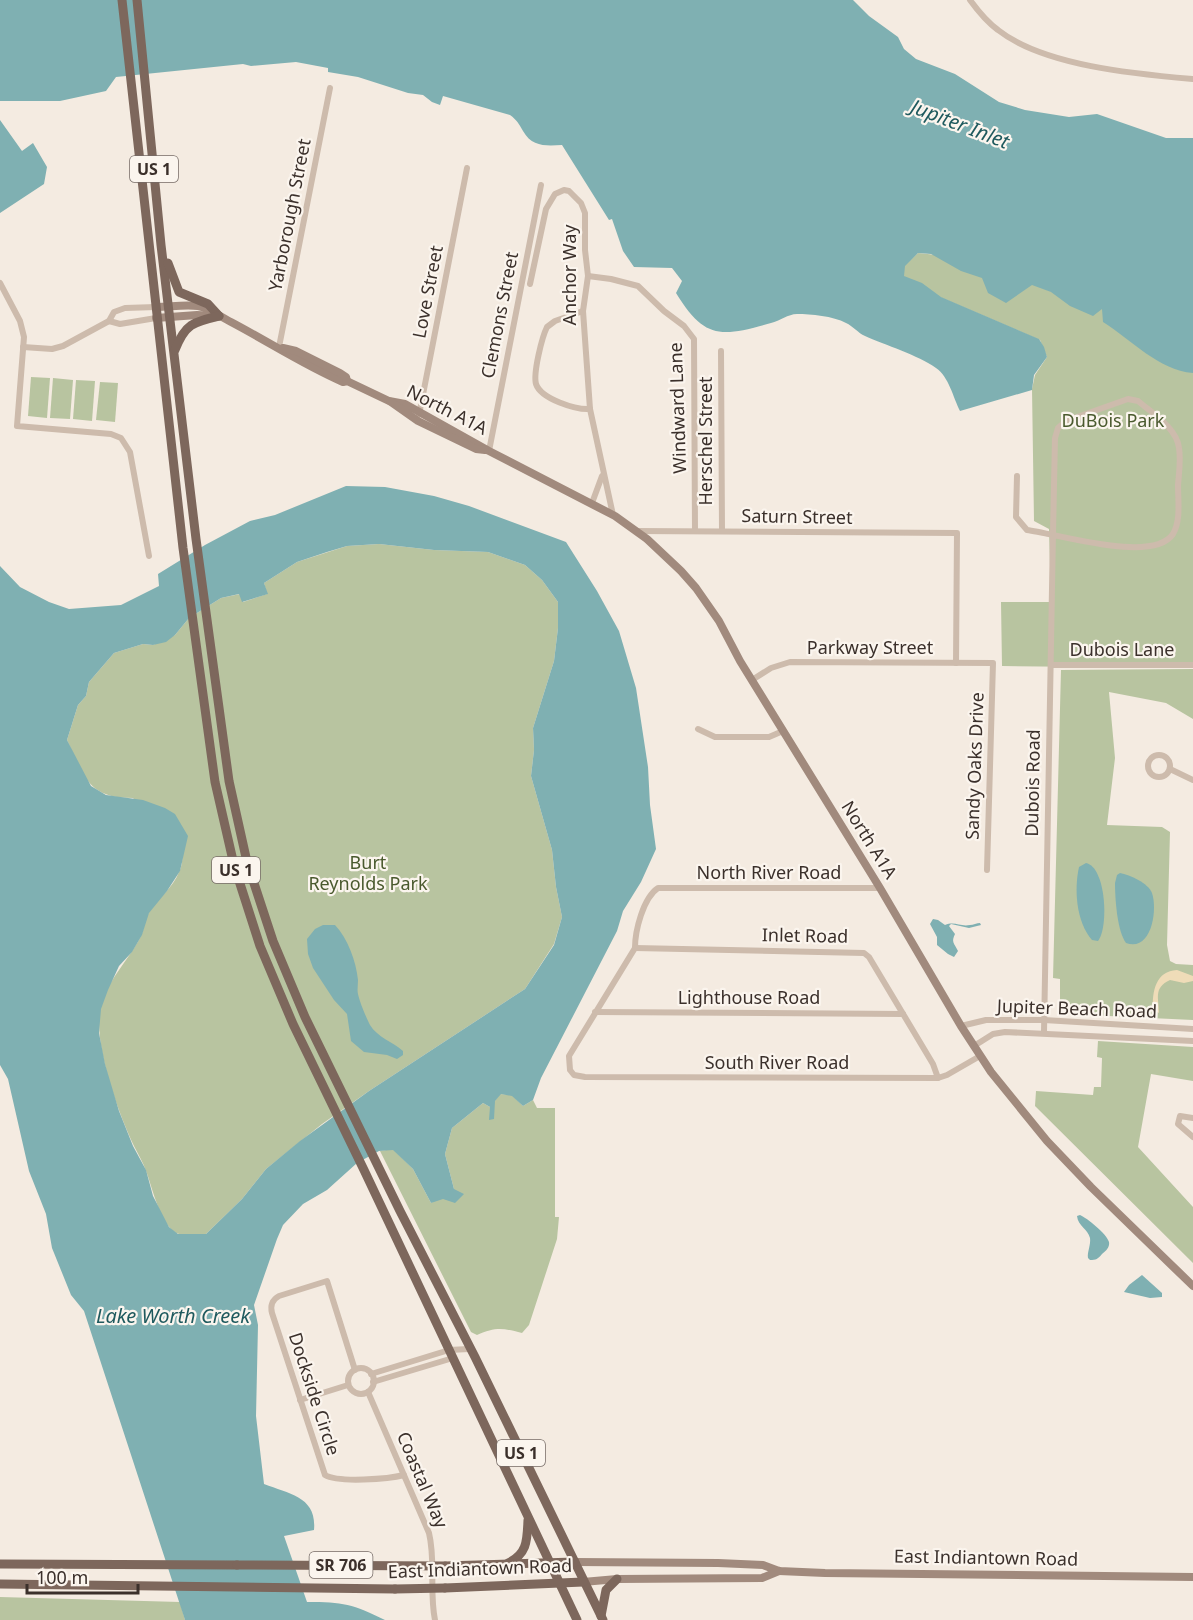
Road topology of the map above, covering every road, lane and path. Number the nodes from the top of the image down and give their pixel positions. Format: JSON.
{"nodes":[{"id":1,"x":122,"y":0,"type":"edge"},
{"id":2,"x":137,"y":0,"type":"edge"},
{"id":3,"x":970,"y":0,"type":"edge"},
{"id":4,"x":1193,"y":79,"type":"edge"},
{"id":5,"x":330,"y":88,"type":"dead end"},
{"id":6,"x":467,"y":168,"type":"dead end"},
{"id":7,"x":541,"y":185,"type":"dead end"},
{"id":8,"x":161,"y":245,"type":"junction"},
{"id":9,"x":588,"y":276,"type":"junction"},
{"id":10,"x":0,"y":283,"type":"edge"},
{"id":11,"x":530,"y":284,"type":"dead end"},
{"id":12,"x":156,"y":307,"type":"junction"},
{"id":13,"x":583,"y":311,"type":"junction"},
{"id":14,"x":170,"y":312,"type":"junction"},
{"id":15,"x":219,"y":316,"type":"junction"},
{"id":16,"x":156,"y":318,"type":"junction"},
{"id":17,"x":109,"y":321,"type":"junction"},
{"id":18,"x":23,"y":347,"type":"junction"},
{"id":19,"x":279,"y":348,"type":"junction"},
{"id":20,"x":721,"y":351,"type":"dead end"},
{"id":21,"x":174,"y":352,"type":"junction"},
{"id":22,"x":389,"y":401,"type":"junction"},
{"id":23,"x":590,"y":409,"type":"junction"},
{"id":24,"x":420,"y":411,"type":"junction"},
{"id":25,"x":418,"y":421,"type":"junction"},
{"id":26,"x":489,"y":450,"type":"junction"},
{"id":27,"x":602,"y":473,"type":"junction"},
{"id":28,"x":1017,"y":476,"type":"dead end"},
{"id":29,"x":592,"y":504,"type":"junction"},
{"id":30,"x":613,"y":515,"type":"junction"},
{"id":31,"x":636,"y":531,"type":"junction"},
{"id":32,"x":695,"y":531,"type":"junction"},
{"id":33,"x":722,"y":531,"type":"junction"},
{"id":34,"x":1053,"y":533,"type":"junction"},
{"id":35,"x":149,"y":556,"type":"dead end"},
{"id":36,"x":956,"y":663,"type":"junction"},
{"id":37,"x":993,"y":663,"type":"joint"},
{"id":38,"x":1051,"y":665,"type":"junction"},
{"id":39,"x":1193,"y":665,"type":"edge"},
{"id":40,"x":752,"y":680,"type":"junction"},
{"id":41,"x":698,"y":729,"type":"dead end"},
{"id":42,"x":783,"y":731,"type":"junction"},
{"id":43,"x":1170,"y":769,"type":"dead end"},
{"id":44,"x":1193,"y":780,"type":"edge"},
{"id":45,"x":987,"y":870,"type":"dead end"},
{"id":46,"x":880,"y":888,"type":"junction"},
{"id":47,"x":635,"y":948,"type":"junction"},
{"id":48,"x":595,"y":1012,"type":"junction"},
{"id":49,"x":903,"y":1014,"type":"junction"},
{"id":50,"x":1044,"y":1020,"type":"junction"},
{"id":51,"x":961,"y":1026,"type":"junction"},
{"id":52,"x":1193,"y":1029,"type":"edge"},
{"id":53,"x":1044,"y":1032,"type":"junction"},
{"id":54,"x":1193,"y":1041,"type":"edge"},
{"id":55,"x":974,"y":1046,"type":"junction"},
{"id":56,"x":980,"y":1056,"type":"junction"},
{"id":57,"x":938,"y":1078,"type":"junction"},
{"id":58,"x":1193,"y":1118,"type":"edge"},
{"id":59,"x":1193,"y":1137,"type":"edge"},
{"id":60,"x":1193,"y":1286,"type":"edge"},
{"id":61,"x":469,"y":1349,"type":"junction"},
{"id":62,"x":451,"y":1354,"type":"junction"},
{"id":63,"x":355,"y":1370,"type":"junction"},
{"id":64,"x":371,"y":1374,"type":"junction"},
{"id":65,"x":373,"y":1382,"type":"junction"},
{"id":66,"x":348,"y":1385,"type":"junction"},
{"id":67,"x":368,"y":1392,"type":"junction"},
{"id":68,"x":300,"y":1400,"type":"junction"},
{"id":69,"x":404,"y":1475,"type":"junction"},
{"id":70,"x":528,"y":1517,"type":"junction"},
{"id":71,"x":574,"y":1562,"type":"junction"},
{"id":72,"x":550,"y":1563,"type":"junction"},
{"id":73,"x":0,"y":1564,"type":"edge"},
{"id":74,"x":506,"y":1564,"type":"junction"},
{"id":75,"x":779,"y":1571,"type":"junction"},
{"id":76,"x":1193,"y":1577,"type":"edge"},
{"id":77,"x":617,"y":1579,"type":"junction"},
{"id":78,"x":583,"y":1582,"type":"junction"},
{"id":79,"x":0,"y":1584,"type":"edge"},
{"id":80,"x":559,"y":1584,"type":"junction"},
{"id":81,"x":602,"y":1618,"type":"edge"},
{"id":82,"x":435,"y":1620,"type":"edge"},
{"id":83,"x":577,"y":1620,"type":"edge"}],
"edges":[{"from":1,"to":12,"type":"main road","number":"US 1"},
{"from":2,"to":8,"type":"main road","number":"US 1"},
{"from":3,"to":4,"type":"street"},
{"from":5,"to":19,"type":"street","name":"Yarborough Street"},
{"from":6,"to":24,"type":"street","name":"Love Street"},
{"from":7,"to":26,"type":"street","name":"Clemons Street"},
{"from":8,"to":14,"type":"main road","number":"US 1"},
{"from":8,"to":15,"type":"main road"},
{"from":9,"to":11,"type":"street","name":"Anchor Way"},
{"from":9,"to":13,"type":"street","name":"Anchor Way"},
{"from":9,"to":32,"type":"street","name":"Windward Lane"},
{"from":10,"to":18,"type":"street"},
{"from":12,"to":14,"type":"street"},
{"from":12,"to":16,"type":"main road","number":"US 1"},
{"from":12,"to":17,"type":"street"},
{"from":13,"to":23,"type":"street","name":"Anchor Way"},
{"from":13,"to":23,"type":"street"},
{"from":14,"to":15,"type":"street","name":"North A1A"},
{"from":14,"to":16,"type":"street"},
{"from":14,"to":21,"type":"main road","number":"US 1"},
{"from":15,"to":19,"type":"street","name":"North A1A"},
{"from":15,"to":21,"type":"main road"},
{"from":16,"to":17,"type":"street"},
{"from":16,"to":62,"type":"main road","number":"US 1"},
{"from":17,"to":18,"type":"street"},
{"from":18,"to":35,"type":"street"},
{"from":19,"to":22,"type":"street","name":"North A1A"},
{"from":20,"to":33,"type":"street","name":"Herschel Street"},
{"from":21,"to":61,"type":"main road","number":"US 1"},
{"from":22,"to":24,"type":"street","name":"North A1A"},
{"from":22,"to":25,"type":"street","name":"North A1A"},
{"from":23,"to":27,"type":"street","name":"Anchor Way"},
{"from":24,"to":25,"type":"street","name":"Love Street"},
{"from":24,"to":26,"type":"street","name":"North A1A"},
{"from":25,"to":26,"type":"street","name":"North A1A"},
{"from":26,"to":29,"type":"street","name":"North A1A"},
{"from":27,"to":29,"type":"street","name":"Anchor Way"},
{"from":27,"to":30,"type":"street","name":"Anchor Way"},
{"from":28,"to":34,"type":"street"},
{"from":29,"to":30,"type":"street","name":"North A1A"},
{"from":30,"to":31,"type":"street","name":"North A1A"},
{"from":31,"to":32,"type":"street","name":"Saturn Street"},
{"from":31,"to":40,"type":"street","name":"North A1A"},
{"from":32,"to":33,"type":"street","name":"Saturn Street"},
{"from":33,"to":36,"type":"street","name":"Saturn Street"},
{"from":34,"to":34,"type":"street","name":"Dubois Road"},
{"from":34,"to":38,"type":"street","name":"Dubois Road"},
{"from":36,"to":37,"type":"street","name":"Parkway Street"},
{"from":36,"to":40,"type":"street","name":"Parkway Street"},
{"from":37,"to":45,"type":"street","name":"Sandy Oaks Drive"},
{"from":38,"to":39,"type":"street","name":"Dubois Lane"},
{"from":38,"to":50,"type":"street","name":"Dubois Road"},
{"from":40,"to":42,"type":"street","name":"North A1A"},
{"from":41,"to":42,"type":"street"},
{"from":42,"to":46,"type":"street","name":"North A1A"},
{"from":43,"to":44,"type":"street"},
{"from":46,"to":47,"type":"street","name":"North River Road"},
{"from":46,"to":51,"type":"street","name":"North A1A"},
{"from":47,"to":48,"type":"street"},
{"from":47,"to":49,"type":"street","name":"Inlet Road"},
{"from":48,"to":49,"type":"street","name":"Lighthouse Road"},
{"from":48,"to":57,"type":"street","name":"South River Road"},
{"from":49,"to":57,"type":"street","name":"Inlet Road"},
{"from":50,"to":51,"type":"street","name":"Jupiter Beach Road"},
{"from":50,"to":52,"type":"street","name":"Jupiter Beach Road"},
{"from":50,"to":53,"type":"street","name":"Dubois Road"},
{"from":51,"to":55,"type":"street","name":"North A1A"},
{"from":53,"to":54,"type":"street","name":"Jupiter Beach Road"},
{"from":53,"to":55,"type":"street","name":"Jupiter Beach Road"},
{"from":55,"to":56,"type":"street","name":"North A1A"},
{"from":56,"to":57,"type":"street","name":"South River Road"},
{"from":56,"to":60,"type":"street","name":"North A1A"},
{"from":58,"to":59,"type":"street"},
{"from":61,"to":62,"type":"street"},
{"from":61,"to":71,"type":"main road","number":"US 1"},
{"from":62,"to":64,"type":"street"},
{"from":62,"to":65,"type":"street"},
{"from":62,"to":70,"type":"main road","number":"US 1"},
{"from":63,"to":64,"type":"street"},
{"from":63,"to":66,"type":"street"},
{"from":63,"to":68,"type":"street","name":"Dockside Circle"},
{"from":64,"to":65,"type":"street"},
{"from":65,"to":67,"type":"street"},
{"from":66,"to":67,"type":"street"},
{"from":66,"to":68,"type":"street"},
{"from":67,"to":69,"type":"street","name":"Coastal Way"},
{"from":68,"to":69,"type":"street","name":"Dockside Circle"},
{"from":69,"to":82,"type":"street","name":"Coastal Way"},
{"from":70,"to":72,"type":"main road","number":"US 1"},
{"from":70,"to":74,"type":"main road"},
{"from":71,"to":72,"type":"main road","name":"East Indiantown Road","number":"SR 706"},
{"from":71,"to":75,"type":"street","name":"East Indiantown Road"},
{"from":71,"to":78,"type":"main road","number":"US 1"},
{"from":72,"to":74,"type":"main road","name":"East Indiantown Road","number":"SR 706"},
{"from":72,"to":80,"type":"main road","number":"US 1"},
{"from":73,"to":74,"type":"main road","name":"East Indiantown Road","number":"SR 706","bridge":true},
{"from":75,"to":76,"type":"street","name":"East Indiantown Road"},
{"from":75,"to":77,"type":"street","name":"East Indiantown Road"},
{"from":77,"to":78,"type":"street","name":"East Indiantown Road"},
{"from":77,"to":81,"type":"main road"},
{"from":78,"to":80,"type":"main road","name":"East Indiantown Road","number":"SR 706"},
{"from":78,"to":81,"type":"main road","number":"US 1"},
{"from":79,"to":80,"type":"main road","name":"East Indiantown Road","number":"SR 706","bridge":true},
{"from":80,"to":83,"type":"main road","number":"US 1"}]}
